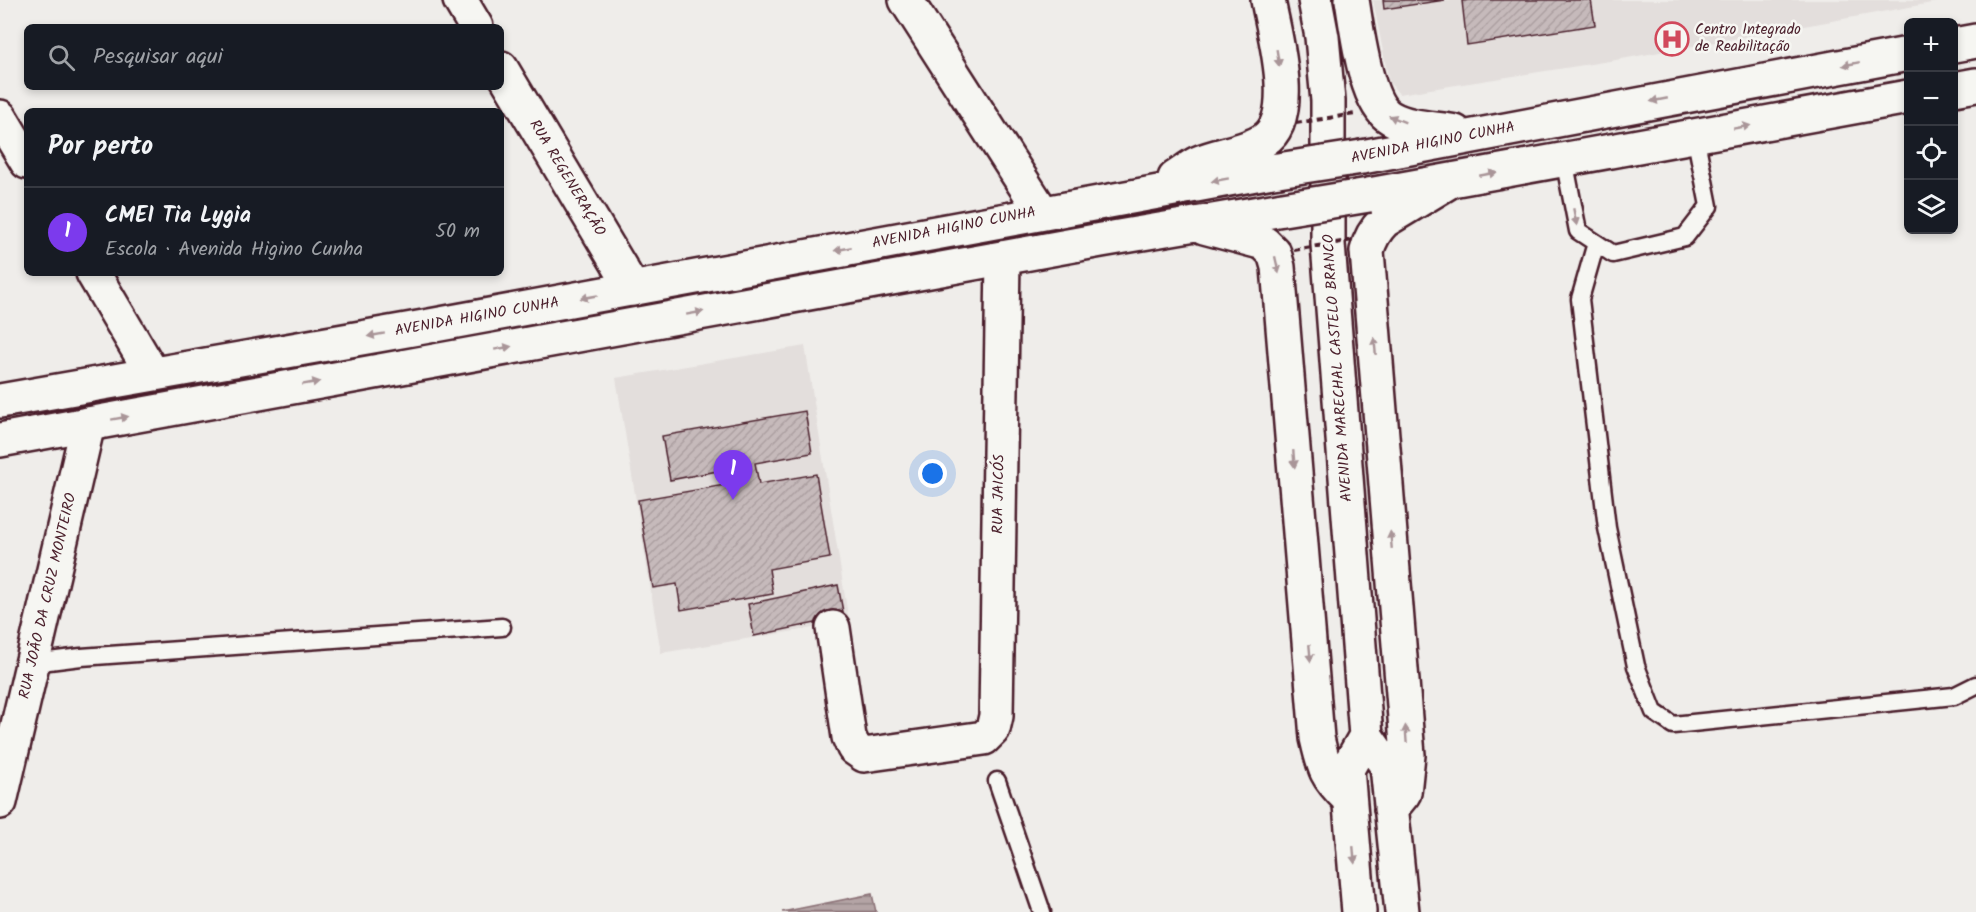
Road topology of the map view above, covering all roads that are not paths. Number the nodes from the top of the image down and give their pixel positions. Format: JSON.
{"nodes":[{"id":1,"x":460,"y":0,"type":"edge"},
{"id":2,"x":906,"y":0,"type":"edge"},
{"id":3,"x":1268,"y":0,"type":"edge"},
{"id":4,"x":1315,"y":0,"type":"edge"},
{"id":5,"x":1352,"y":0,"type":"edge"},
{"id":6,"x":474,"y":24,"type":"edge"},
{"id":7,"x":1976,"y":41,"type":"edge"},
{"id":8,"x":1958,"y":44,"type":"edge"},
{"id":9,"x":1904,"y":55,"type":"edge"},
{"id":10,"x":504,"y":73,"type":"edge"},
{"id":11,"x":1976,"y":85,"type":"edge"},
{"id":12,"x":1958,"y":88,"type":"edge"},
{"id":13,"x":1904,"y":98,"type":"edge"},
{"id":14,"x":0,"y":117,"type":"edge"},
{"id":15,"x":1474,"y":135,"type":"junction"},
{"id":16,"x":1695,"y":135,"type":"junction"},
{"id":17,"x":24,"y":157,"type":"edge"},
{"id":18,"x":1563,"y":159,"type":"junction"},
{"id":19,"x":1450,"y":181,"type":"junction"},
{"id":20,"x":1155,"y":191,"type":"junction"},
{"id":21,"x":1042,"y":212,"type":"junction"},
{"id":22,"x":1192,"y":224,"type":"junction"},
{"id":23,"x":1596,"y":243,"type":"junction"},
{"id":24,"x":1003,"y":258,"type":"junction"},
{"id":25,"x":95,"y":276,"type":"edge"},
{"id":26,"x":633,"y":289,"type":"junction"},
{"id":27,"x":152,"y":374,"type":"junction"},
{"id":28,"x":0,"y":401,"type":"edge"},
{"id":29,"x":88,"y":424,"type":"junction"},
{"id":30,"x":0,"y":440,"type":"edge"},
{"id":31,"x":502,"y":627,"type":"dead end"},
{"id":32,"x":833,"y":628,"type":"dead end"},
{"id":33,"x":33,"y":663,"type":"junction"},
{"id":34,"x":1976,"y":685,"type":"edge"},
{"id":35,"x":1366,"y":736,"type":"junction"},
{"id":36,"x":997,"y":781,"type":"dead end"},
{"id":37,"x":1349,"y":799,"type":"junction"},
{"id":38,"x":0,"y":802,"type":"edge"},
{"id":39,"x":1391,"y":809,"type":"junction"},
{"id":40,"x":1042,"y":912,"type":"edge"},
{"id":41,"x":1359,"y":912,"type":"edge"},
{"id":42,"x":1402,"y":912,"type":"edge"}],
"edges":[{"from":1,"to":6,"type":"main road"},
{"from":2,"to":21,"type":"main road"},
{"from":3,"to":20,"type":"main road","one_way":true},
{"from":4,"to":35,"type":"main road","name":"AVENIDA MARECHAL CASTELO BRANCO"},
{"from":15,"to":5,"type":"main road","one_way":true},
{"from":7,"to":8,"type":"main road"},
{"from":9,"to":15,"type":"main road","name":"AVENIDA HIGINO CUNHA","one_way":true},
{"from":10,"to":26,"type":"main road","name":"RUA REGENERAÇÃO"},
{"from":11,"to":12,"type":"main road"},
{"from":16,"to":13,"type":"main road","one_way":true},
{"from":14,"to":17,"type":"main road"},
{"from":15,"to":20,"type":"main road","name":"AVENIDA HIGINO CUNHA","one_way":true,"bridge":true},
{"from":16,"to":18,"type":"main road"},
{"from":16,"to":23,"type":"lane"},
{"from":19,"to":18,"type":"main road","one_way":true},
{"from":18,"to":23,"type":"lane","one_way":true},
{"from":19,"to":22,"type":"main road","bridge":true},
{"from":39,"to":19,"type":"main road","one_way":true},
{"from":20,"to":21,"type":"main road","name":"AVENIDA HIGINO CUNHA"},
{"from":21,"to":26,"type":"main road","name":"AVENIDA HIGINO CUNHA","one_way":true},
{"from":22,"to":24,"type":"main road"},
{"from":22,"to":37,"type":"main road","one_way":true},
{"from":23,"to":34,"type":"lane"},
{"from":29,"to":24,"type":"main road","one_way":true},
{"from":24,"to":32,"type":"main road","name":"RUA JAICÓS"},
{"from":25,"to":27,"type":"main road"},
{"from":26,"to":27,"type":"main road","name":"AVENIDA HIGINO CUNHA","one_way":true},
{"from":27,"to":28,"type":"main road","name":"AVENIDA HIGINO CUNHA"},
{"from":29,"to":30,"type":"main road"},
{"from":29,"to":33,"type":"main road","name":"RUA JOÃO DA CRUZ MONTEIRO"},
{"from":31,"to":33,"type":"lane"},
{"from":33,"to":38,"type":"main road","name":"RUA JOÃO DA CRUZ MONTEIRO"},
{"from":35,"to":37,"type":"main road"},
{"from":35,"to":39,"type":"main road"},
{"from":36,"to":40,"type":"lane"},
{"from":37,"to":41,"type":"main road","one_way":true},
{"from":39,"to":42,"type":"main road"}]}
